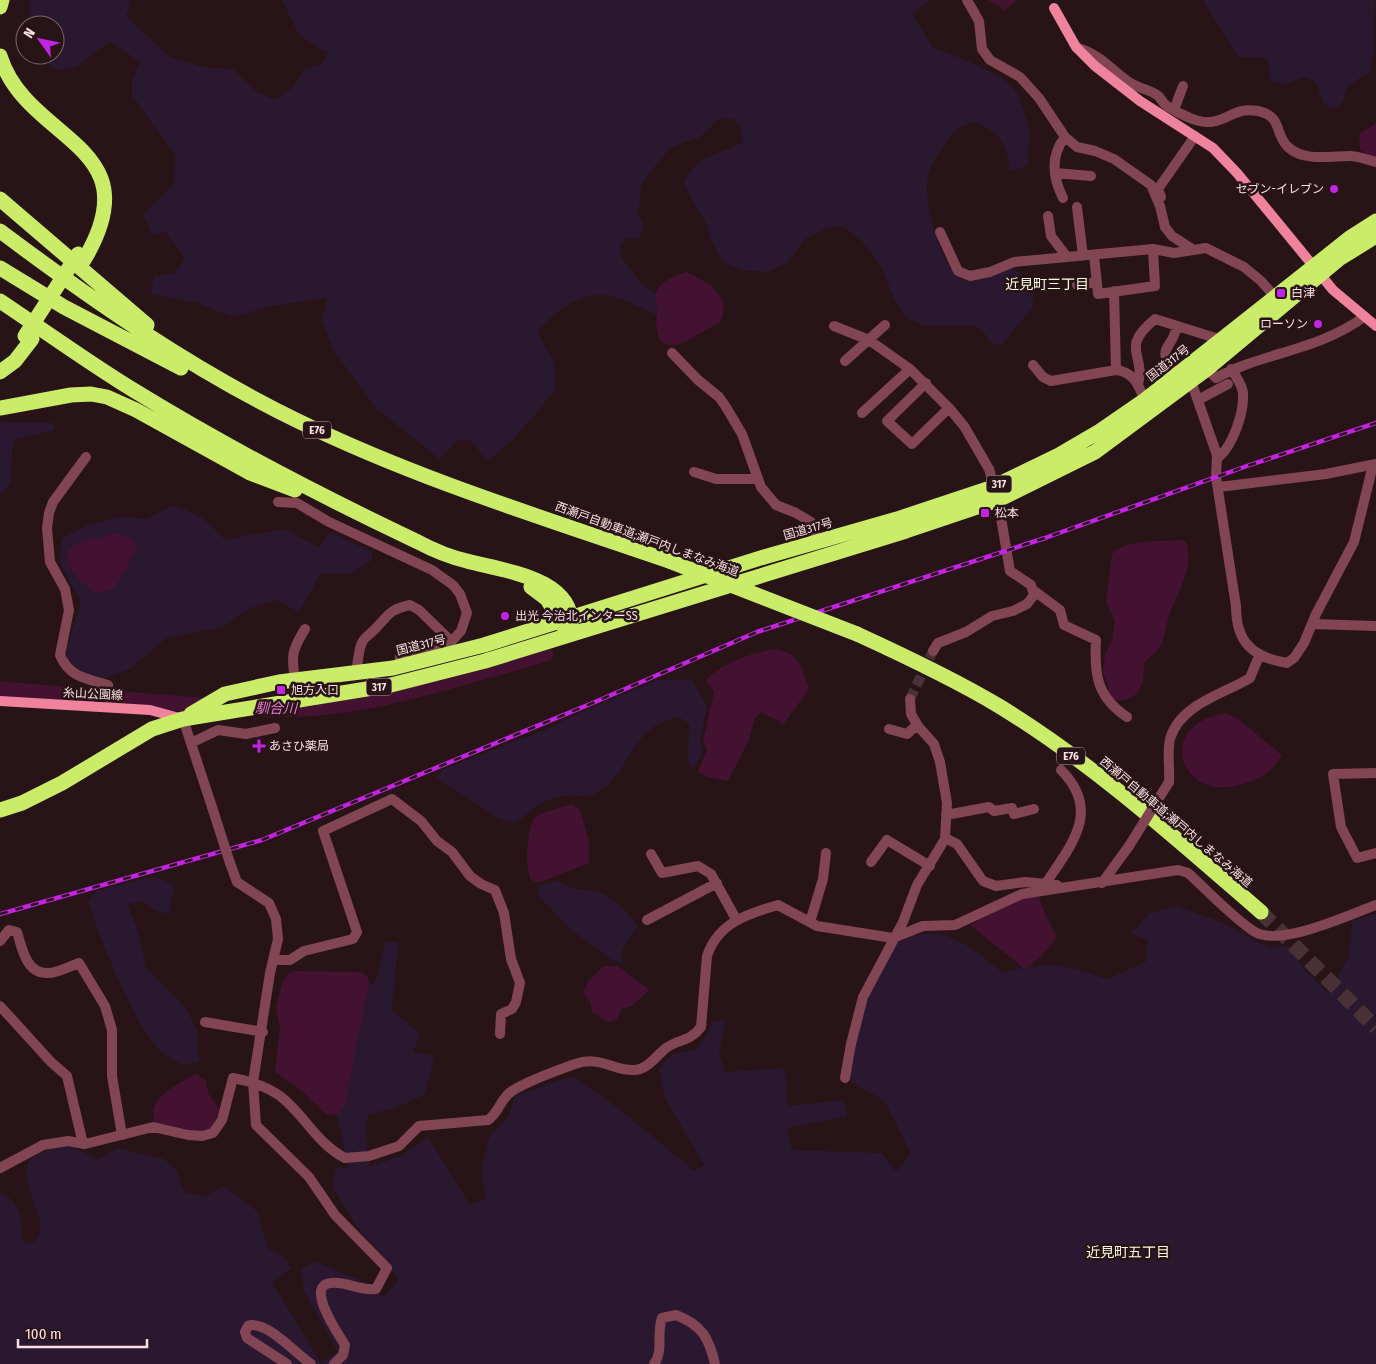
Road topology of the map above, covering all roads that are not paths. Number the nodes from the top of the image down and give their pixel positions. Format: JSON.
{"nodes":[{"id":1,"x":2,"y":0,"type":"edge"},
{"id":2,"x":968,"y":0,"type":"edge"},
{"id":3,"x":1052,"y":4,"type":"edge"},
{"id":4,"x":0,"y":7,"type":"edge"},
{"id":5,"x":1076,"y":47,"type":"junction"},
{"id":6,"x":0,"y":56,"type":"edge"},
{"id":7,"x":0,"y":75,"type":"edge"},
{"id":8,"x":1183,"y":86,"type":"dead end"},
{"id":9,"x":1174,"y":110,"type":"junction"},
{"id":10,"x":1195,"y":136,"type":"junction"},
{"id":11,"x":1065,"y":137,"type":"junction"},
{"id":12,"x":1376,"y":162,"type":"edge"},
{"id":13,"x":1055,"y":173,"type":"junction"},
{"id":14,"x":1091,"y":176,"type":"dead end"},
{"id":15,"x":1063,"y":198,"type":"dead end"},
{"id":16,"x":0,"y":199,"type":"edge"},
{"id":17,"x":1160,"y":206,"type":"junction"},
{"id":18,"x":1077,"y":207,"type":"dead end"},
{"id":19,"x":1048,"y":216,"type":"dead end"},
{"id":20,"x":1376,"y":221,"type":"edge"},
{"id":21,"x":0,"y":231,"type":"edge"},
{"id":22,"x":940,"y":232,"type":"dead end"},
{"id":23,"x":1376,"y":236,"type":"edge"},
{"id":24,"x":1192,"y":249,"type":"junction"},
{"id":25,"x":1153,"y":250,"type":"junction"},
{"id":26,"x":1094,"y":255,"type":"junction"},
{"id":27,"x":1083,"y":256,"type":"junction"},
{"id":28,"x":81,"y":257,"type":"junction"},
{"id":29,"x":1067,"y":257,"type":"junction"},
{"id":30,"x":0,"y":268,"type":"edge"},
{"id":31,"x":1317,"y":271,"type":"junction"},
{"id":32,"x":1097,"y":282,"type":"junction"},
{"id":33,"x":1077,"y":285,"type":"dead end"},
{"id":34,"x":1114,"y":291,"type":"junction"},
{"id":35,"x":1276,"y":298,"type":"junction"},
{"id":36,"x":0,"y":301,"type":"edge"},
{"id":37,"x":1371,"y":321,"type":"edge"},
{"id":38,"x":885,"y":325,"type":"dead end"},
{"id":39,"x":834,"y":326,"type":"dead end"},
{"id":40,"x":1177,"y":326,"type":"junction"},
{"id":41,"x":28,"y":338,"type":"junction"},
{"id":42,"x":869,"y":340,"type":"junction"},
{"id":43,"x":1222,"y":340,"type":"junction"},
{"id":44,"x":672,"y":353,"type":"dead end"},
{"id":45,"x":0,"y":361,"type":"edge"},
{"id":46,"x":845,"y":361,"type":"dead end"},
{"id":47,"x":1033,"y":365,"type":"dead end"},
{"id":48,"x":910,"y":369,"type":"junction"},
{"id":49,"x":1207,"y":369,"type":"junction"},
{"id":50,"x":1231,"y":369,"type":"junction"},
{"id":51,"x":1116,"y":370,"type":"junction"},
{"id":52,"x":0,"y":372,"type":"edge"},
{"id":53,"x":1175,"y":377,"type":"junction"},
{"id":54,"x":1191,"y":381,"type":"junction"},
{"id":55,"x":926,"y":383,"type":"junction"},
{"id":56,"x":1138,"y":384,"type":"junction"},
{"id":57,"x":1228,"y":384,"type":"dead end"},
{"id":58,"x":1145,"y":400,"type":"junction"},
{"id":59,"x":1198,"y":400,"type":"junction"},
{"id":60,"x":0,"y":408,"type":"edge"},
{"id":61,"x":949,"y":408,"type":"junction"},
{"id":62,"x":862,"y":413,"type":"dead end"},
{"id":63,"x":297,"y":420,"type":"junction"},
{"id":64,"x":328,"y":435,"type":"junction"},
{"id":65,"x":1217,"y":455,"type":"junction"},
{"id":66,"x":86,"y":457,"type":"dead end"},
{"id":67,"x":1374,"y":465,"type":"edge"},
{"id":68,"x":694,"y":472,"type":"dead end"},
{"id":69,"x":757,"y":480,"type":"junction"},
{"id":70,"x":1219,"y":487,"type":"junction"},
{"id":71,"x":995,"y":494,"type":"junction"},
{"id":72,"x":278,"y":502,"type":"dead end"},
{"id":73,"x":818,"y":542,"type":"junction"},
{"id":74,"x":1033,"y":590,"type":"junction"},
{"id":75,"x":566,"y":621,"type":"junction"},
{"id":76,"x":1313,"y":624,"type":"junction"},
{"id":77,"x":1376,"y":626,"type":"edge"},
{"id":78,"x":304,"y":629,"type":"dead end"},
{"id":79,"x":570,"y":635,"type":"junction"},
{"id":80,"x":451,"y":641,"type":"junction"},
{"id":81,"x":933,"y":651,"type":"tunnel mouth"},
{"id":82,"x":1259,"y":656,"type":"junction"},
{"id":83,"x":400,"y":666,"type":"junction"},
{"id":84,"x":356,"y":672,"type":"junction"},
{"id":85,"x":295,"y":680,"type":"junction"},
{"id":86,"x":910,"y":699,"type":"tunnel mouth"},
{"id":87,"x":0,"y":701,"type":"edge"},
{"id":88,"x":112,"y":707,"type":"junction"},
{"id":89,"x":1127,"y":717,"type":"dead end"},
{"id":90,"x":183,"y":719,"type":"junction"},
{"id":91,"x":917,"y":724,"type":"junction"},
{"id":92,"x":275,"y":728,"type":"dead end"},
{"id":93,"x":889,"y":729,"type":"dead end"},
{"id":94,"x":191,"y":742,"type":"junction"},
{"id":95,"x":1061,"y":770,"type":"dead end"},
{"id":96,"x":1376,"y":773,"type":"edge"},
{"id":97,"x":1034,"y":809,"type":"dead end"},
{"id":98,"x":0,"y":810,"type":"edge"},
{"id":99,"x":946,"y":815,"type":"junction"},
{"id":100,"x":945,"y":838,"type":"junction"},
{"id":101,"x":826,"y":853,"type":"dead end"},
{"id":102,"x":1376,"y":853,"type":"edge"},
{"id":103,"x":651,"y":854,"type":"dead end"},
{"id":104,"x":871,"y":862,"type":"dead end"},
{"id":105,"x":930,"y":866,"type":"junction"},
{"id":106,"x":717,"y":882,"type":"junction"},
{"id":107,"x":1102,"y":883,"type":"junction"},
{"id":108,"x":1046,"y":884,"type":"junction"},
{"id":109,"x":1064,"y":886,"type":"junction"},
{"id":110,"x":1376,"y":906,"type":"edge"},
{"id":111,"x":1261,"y":912,"type":"tunnel mouth"},
{"id":112,"x":736,"y":919,"type":"junction"},
{"id":113,"x":647,"y":920,"type":"dead end"},
{"id":114,"x":810,"y":922,"type":"junction"},
{"id":115,"x":893,"y":938,"type":"junction"},
{"id":116,"x":0,"y":941,"type":"edge"},
{"id":117,"x":273,"y":960,"type":"junction"},
{"id":118,"x":0,"y":1006,"type":"edge"},
{"id":119,"x":204,"y":1022,"type":"dead end"},
{"id":120,"x":263,"y":1032,"type":"junction"},
{"id":121,"x":500,"y":1034,"type":"dead end"},
{"id":122,"x":845,"y":1078,"type":"dead end"},
{"id":123,"x":253,"y":1082,"type":"junction"},
{"id":124,"x":122,"y":1135,"type":"junction"},
{"id":125,"x":83,"y":1144,"type":"junction"},
{"id":126,"x":0,"y":1168,"type":"edge"},
{"id":127,"x":287,"y":1364,"type":"edge"},
{"id":128,"x":312,"y":1364,"type":"edge"},
{"id":129,"x":334,"y":1364,"type":"edge"},
{"id":130,"x":654,"y":1364,"type":"edge"},
{"id":131,"x":715,"y":1364,"type":"edge"}],
"edges":[{"from":1,"to":4,"type":"highway"},
{"from":2,"to":11,"type":"street"},
{"from":3,"to":5,"type":"street"},
{"from":5,"to":9,"type":"street"},
{"from":5,"to":10,"type":"street"},
{"from":6,"to":28,"type":"highway"},
{"from":7,"to":28,"type":"highway"},
{"from":8,"to":9,"type":"street"},
{"from":9,"to":12,"type":"street"},
{"from":10,"to":17,"type":"street"},
{"from":10,"to":31,"type":"street"},
{"from":11,"to":13,"type":"street"},
{"from":11,"to":17,"type":"street"},
{"from":13,"to":14,"type":"street"},
{"from":13,"to":15,"type":"street"},
{"from":16,"to":63,"type":"highway"},
{"from":17,"to":24,"type":"street"},
{"from":18,"to":27,"type":"street"},
{"from":19,"to":29,"type":"street"},
{"from":20,"to":31,"type":"highway","name":"国道317号","number":"317"},
{"from":21,"to":63,"type":"highway","name":"西瀬戸自動車道;瀬戸内しまなみ海道","number":"E76"},
{"from":22,"to":29,"type":"street"},
{"from":23,"to":31,"type":"highway","name":"国道317号","number":"317"},
{"from":24,"to":25,"type":"street"},
{"from":24,"to":35,"type":"street"},
{"from":25,"to":26,"type":"street"},
{"from":25,"to":34,"type":"street"},
{"from":26,"to":27,"type":"street"},
{"from":26,"to":32,"type":"street"},
{"from":27,"to":29,"type":"street"},
{"from":28,"to":41,"type":"highway","bridge":true},
{"from":30,"to":64,"type":"highway"},
{"from":31,"to":35,"type":"highway","name":"国道317号","number":"317"},
{"from":31,"to":37,"type":"street"},
{"from":31,"to":49,"type":"highway","name":"国道317号","number":"317"},
{"from":32,"to":33,"type":"street"},
{"from":32,"to":34,"type":"street"},
{"from":34,"to":51,"type":"street"},
{"from":35,"to":43,"type":"highway","name":"国道317号","number":"317"},
{"from":36,"to":75,"type":"highway"},
{"from":37,"to":50,"type":"street"},
{"from":38,"to":42,"type":"street"},
{"from":39,"to":42,"type":"street"},
{"from":40,"to":43,"type":"street"},
{"from":40,"to":53,"type":"street"},
{"from":40,"to":56,"type":"street"},
{"from":41,"to":45,"type":"highway"},
{"from":41,"to":52,"type":"highway"},
{"from":42,"to":46,"type":"street"},
{"from":42,"to":48,"type":"street"},
{"from":43,"to":53,"type":"highway","name":"国道317号","number":"317"},
{"from":44,"to":69,"type":"street"},
{"from":47,"to":51,"type":"street"},
{"from":48,"to":55,"type":"street"},
{"from":48,"to":62,"type":"street"},
{"from":49,"to":50,"type":"street"},
{"from":49,"to":54,"type":"highway","name":"国道317号","number":"317"},
{"from":50,"to":65,"type":"street"},
{"from":51,"to":56,"type":"street"},
{"from":53,"to":58,"type":"highway","name":"国道317号","number":"317"},
{"from":54,"to":59,"type":"street"},
{"from":54,"to":71,"type":"highway","name":"国道317号","number":"317"},
{"from":55,"to":61,"type":"street"},
{"from":55,"to":61,"type":"street"},
{"from":56,"to":58,"type":"street"},
{"from":57,"to":59,"type":"street"},
{"from":58,"to":71,"type":"highway","name":"国道317号","number":"317"},
{"from":59,"to":65,"type":"street"},
{"from":60,"to":75,"type":"highway"},
{"from":61,"to":71,"type":"street"},
{"from":63,"to":64,"type":"highway","name":"西瀬戸自動車道;瀬戸内しまなみ海道","number":"E76"},
{"from":64,"to":111,"type":"highway","name":"西瀬戸自動車道;瀬戸内しまなみ海道","number":"E76","bridge":true},
{"from":65,"to":70,"type":"street"},
{"from":66,"to":88,"type":"street"},
{"from":67,"to":70,"type":"street"},
{"from":67,"to":76,"type":"street"},
{"from":68,"to":69,"type":"street"},
{"from":69,"to":73,"type":"street"},
{"from":70,"to":82,"type":"street"},
{"from":71,"to":73,"type":"highway","name":"国道317号","number":"317"},
{"from":71,"to":74,"type":"street"},
{"from":71,"to":79,"type":"highway","name":"国道317号","number":"317"},
{"from":72,"to":80,"type":"street"},
{"from":73,"to":75,"type":"highway","name":"国道317号","number":"317"},
{"from":74,"to":81,"type":"street"},
{"from":74,"to":89,"type":"street"},
{"from":75,"to":79,"type":"highway"},
{"from":75,"to":83,"type":"highway","name":"国道317号","number":"317"},
{"from":76,"to":77,"type":"street"},
{"from":76,"to":82,"type":"street"},
{"from":78,"to":85,"type":"street"},
{"from":79,"to":90,"type":"highway","name":"国道317号","number":"317"},
{"from":80,"to":83,"type":"street"},
{"from":80,"to":84,"type":"street"},
{"from":82,"to":107,"type":"street","bridge":true},
{"from":83,"to":84,"type":"highway","name":"国道317号","number":"317"},
{"from":84,"to":85,"type":"highway","name":"国道317号","number":"317"},
{"from":85,"to":90,"type":"highway","name":"国道317号","number":"317"},
{"from":86,"to":91,"type":"street"},
{"from":87,"to":88,"type":"street","name":"糸山公園線"},
{"from":88,"to":90,"type":"street","name":"糸山公園線"},
{"from":90,"to":94,"type":"street"},
{"from":90,"to":98,"type":"highway","name":"国道317号","number":"317"},
{"from":91,"to":93,"type":"street"},
{"from":91,"to":99,"type":"street"},
{"from":92,"to":94,"type":"street"},
{"from":94,"to":117,"type":"street","bridge":true},
{"from":95,"to":108,"type":"street"},
{"from":96,"to":102,"type":"street"},
{"from":97,"to":99,"type":"street"},
{"from":99,"to":100,"type":"street"},
{"from":100,"to":105,"type":"street"},
{"from":100,"to":108,"type":"street"},
{"from":101,"to":114,"type":"street"},
{"from":103,"to":106,"type":"street"},
{"from":104,"to":105,"type":"street"},
{"from":105,"to":115,"type":"street"},
{"from":106,"to":112,"type":"street"},
{"from":106,"to":113,"type":"street"},
{"from":107,"to":109,"type":"street"},
{"from":107,"to":110,"type":"street"},
{"from":108,"to":109,"type":"street"},
{"from":109,"to":115,"type":"street"},
{"from":112,"to":114,"type":"street"},
{"from":112,"to":123,"type":"street"},
{"from":114,"to":115,"type":"street"},
{"from":115,"to":122,"type":"street"},
{"from":116,"to":124,"type":"street"},
{"from":117,"to":120,"type":"street"},
{"from":117,"to":121,"type":"street"},
{"from":118,"to":125,"type":"street"},
{"from":119,"to":120,"type":"street"},
{"from":120,"to":123,"type":"street"},
{"from":123,"to":124,"type":"street"},
{"from":123,"to":129,"type":"street"},
{"from":124,"to":125,"type":"street"},
{"from":125,"to":126,"type":"street"},
{"from":127,"to":128,"type":"street"},
{"from":130,"to":131,"type":"street"}]}
